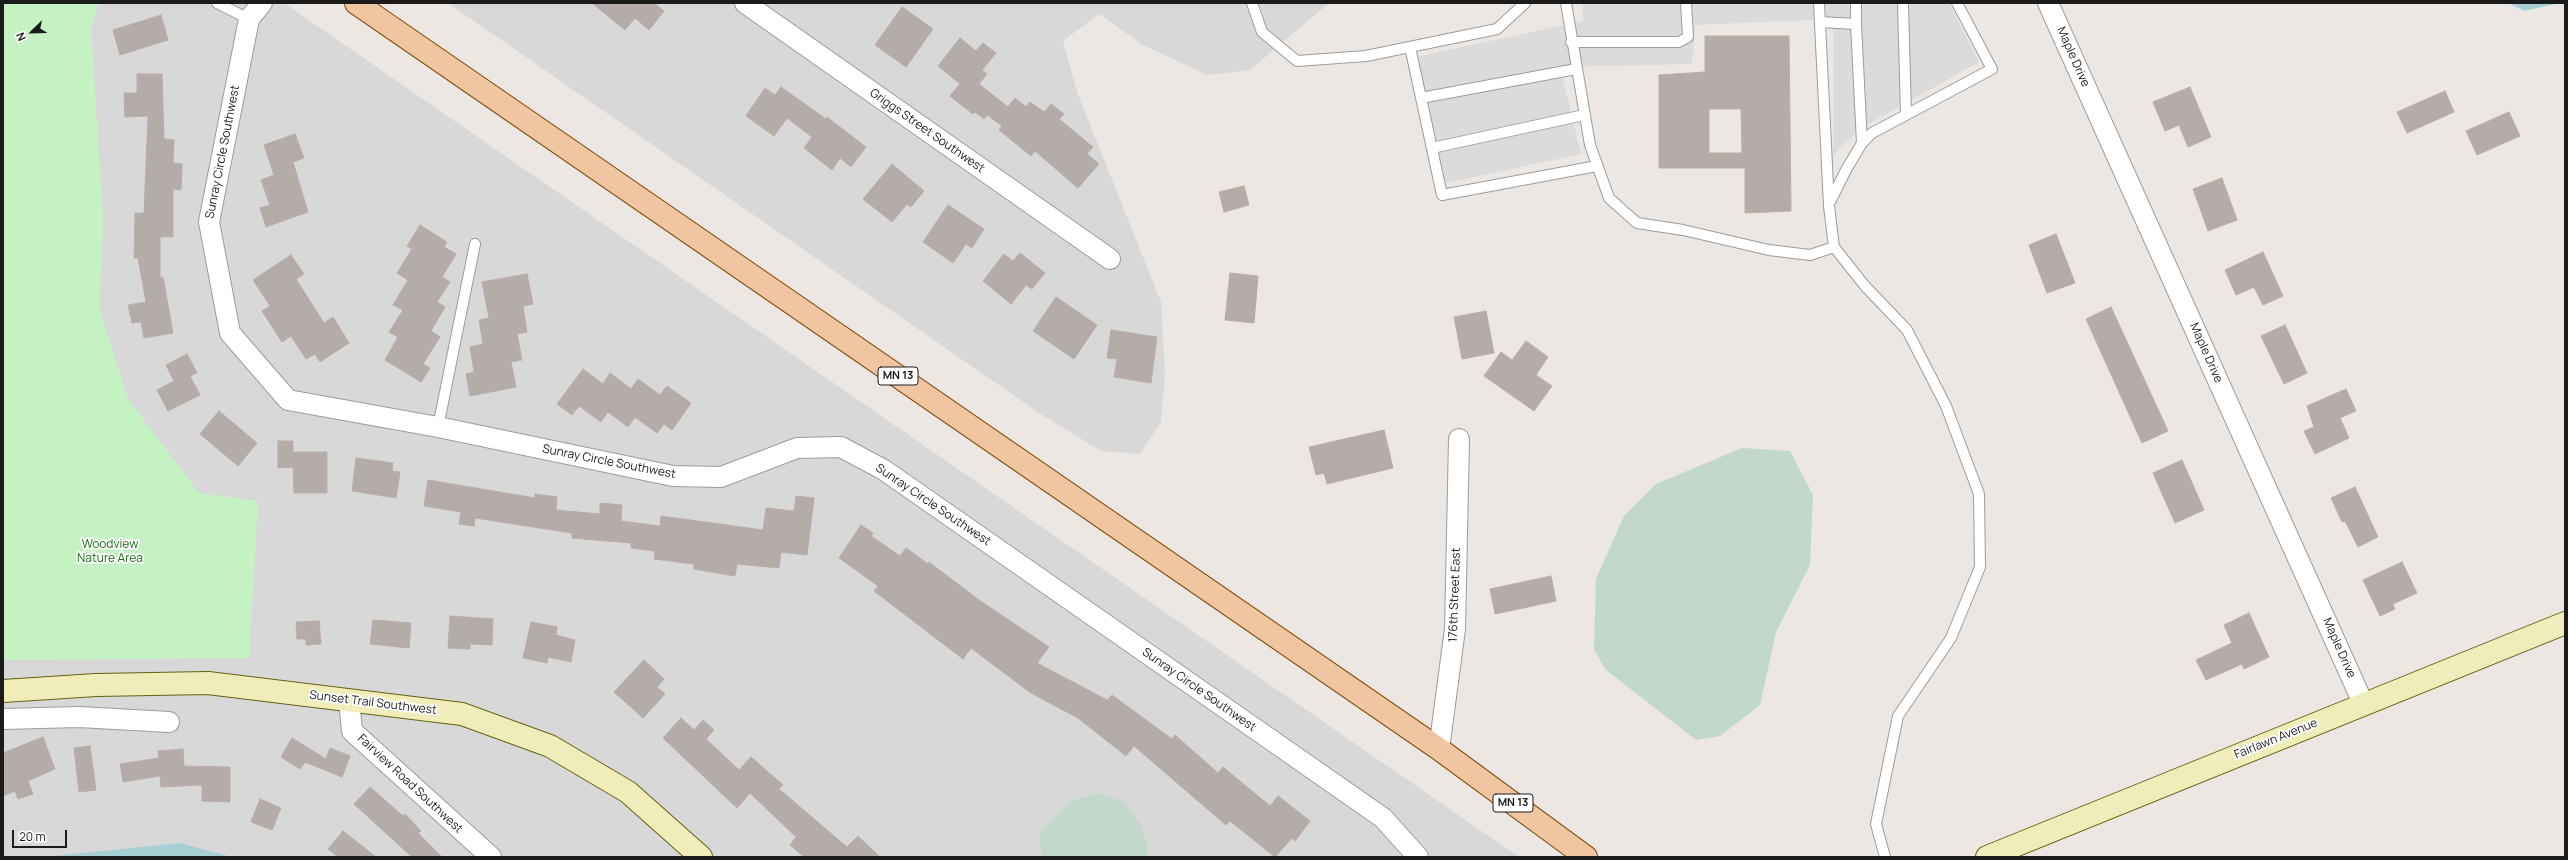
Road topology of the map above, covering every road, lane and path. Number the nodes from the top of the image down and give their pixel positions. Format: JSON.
{"nodes":[{"id":1,"x":216,"y":3,"type":"edge"},
{"id":2,"x":262,"y":3,"type":"edge"},
{"id":3,"x":356,"y":3,"type":"edge"},
{"id":4,"x":745,"y":3,"type":"edge"},
{"id":5,"x":1252,"y":3,"type":"edge"},
{"id":6,"x":1525,"y":3,"type":"edge"},
{"id":7,"x":1566,"y":3,"type":"edge"},
{"id":8,"x":1686,"y":3,"type":"edge"},
{"id":9,"x":1819,"y":3,"type":"edge"},
{"id":10,"x":1856,"y":3,"type":"edge"},
{"id":11,"x":1903,"y":3,"type":"edge"},
{"id":12,"x":1957,"y":3,"type":"edge"},
{"id":13,"x":2048,"y":3,"type":"edge"},
{"id":14,"x":248,"y":19,"type":"junction"},
{"id":15,"x":1820,"y":22,"type":"junction"},
{"id":16,"x":1856,"y":24,"type":"junction"},
{"id":17,"x":1571,"y":42,"type":"junction"},
{"id":18,"x":1410,"y":47,"type":"junction"},
{"id":19,"x":1576,"y":69,"type":"junction"},
{"id":20,"x":1421,"y":98,"type":"junction"},
{"id":21,"x":1584,"y":115,"type":"junction"},
{"id":22,"x":1906,"y":115,"type":"junction"},
{"id":23,"x":1862,"y":143,"type":"junction"},
{"id":24,"x":1432,"y":148,"type":"junction"},
{"id":25,"x":1597,"y":166,"type":"junction"},
{"id":26,"x":1828,"y":206,"type":"junction"},
{"id":27,"x":475,"y":244,"type":"dead end"},
{"id":28,"x":1834,"y":247,"type":"junction"},
{"id":29,"x":1110,"y":259,"type":"dead end"},
{"id":30,"x":438,"y":427,"type":"junction"},
{"id":31,"x":1459,"y":439,"type":"dead end"},
{"id":32,"x":2565,"y":623,"type":"edge"},
{"id":33,"x":3,"y":691,"type":"edge"},
{"id":34,"x":349,"y":700,"type":"junction"},
{"id":35,"x":2363,"y":703,"type":"junction"},
{"id":36,"x":3,"y":719,"type":"edge"},
{"id":37,"x":169,"y":722,"type":"dead end"},
{"id":38,"x":1439,"y":749,"type":"junction"},
{"id":39,"x":491,"y":857,"type":"edge"},
{"id":40,"x":701,"y":857,"type":"edge"},
{"id":41,"x":1418,"y":857,"type":"edge"},
{"id":42,"x":1586,"y":857,"type":"edge"},
{"id":43,"x":1885,"y":857,"type":"edge"},
{"id":44,"x":1987,"y":857,"type":"edge"}],
"edges":[{"from":1,"to":14,"type":"lane"},
{"from":2,"to":14,"type":"street"},
{"from":3,"to":38,"type":"main road","number":"MN 13"},
{"from":4,"to":29,"type":"street","name":"Griggs Street Southwest"},
{"from":5,"to":18,"type":"lane"},
{"from":6,"to":18,"type":"lane"},
{"from":7,"to":17,"type":"lane"},
{"from":8,"to":17,"type":"lane"},
{"from":9,"to":15,"type":"lane"},
{"from":10,"to":16,"type":"lane"},
{"from":11,"to":22,"type":"lane"},
{"from":12,"to":22,"type":"lane"},
{"from":13,"to":35,"type":"street","name":"Maple Drive"},
{"from":14,"to":30,"type":"street","name":"Sunray Circle Southwest"},
{"from":15,"to":16,"type":"lane"},
{"from":15,"to":26,"type":"lane"},
{"from":16,"to":23,"type":"lane"},
{"from":17,"to":19,"type":"lane"},
{"from":18,"to":20,"type":"lane"},
{"from":19,"to":20,"type":"lane"},
{"from":19,"to":21,"type":"lane"},
{"from":20,"to":24,"type":"lane"},
{"from":21,"to":24,"type":"lane"},
{"from":21,"to":25,"type":"lane"},
{"from":22,"to":23,"type":"lane"},
{"from":23,"to":26,"type":"lane"},
{"from":24,"to":25,"type":"lane"},
{"from":25,"to":28,"type":"lane"},
{"from":26,"to":28,"type":"lane"},
{"from":27,"to":30,"type":"lane"},
{"from":28,"to":43,"type":"lane"},
{"from":30,"to":41,"type":"street","name":"Sunray Circle Southwest"},
{"from":31,"to":38,"type":"street","name":"176th Street East"},
{"from":32,"to":35,"type":"street","name":"Fairlawn Avenue"},
{"from":33,"to":34,"type":"street","name":"Sunset Trail Southwest"},
{"from":34,"to":39,"type":"street","name":"Fairview Road Southwest"},
{"from":34,"to":40,"type":"street","name":"Sunset Trail Southwest"},
{"from":35,"to":44,"type":"street","name":"Fairlawn Avenue"},
{"from":36,"to":37,"type":"street"},
{"from":38,"to":42,"type":"main road","number":"MN 13"}]}
